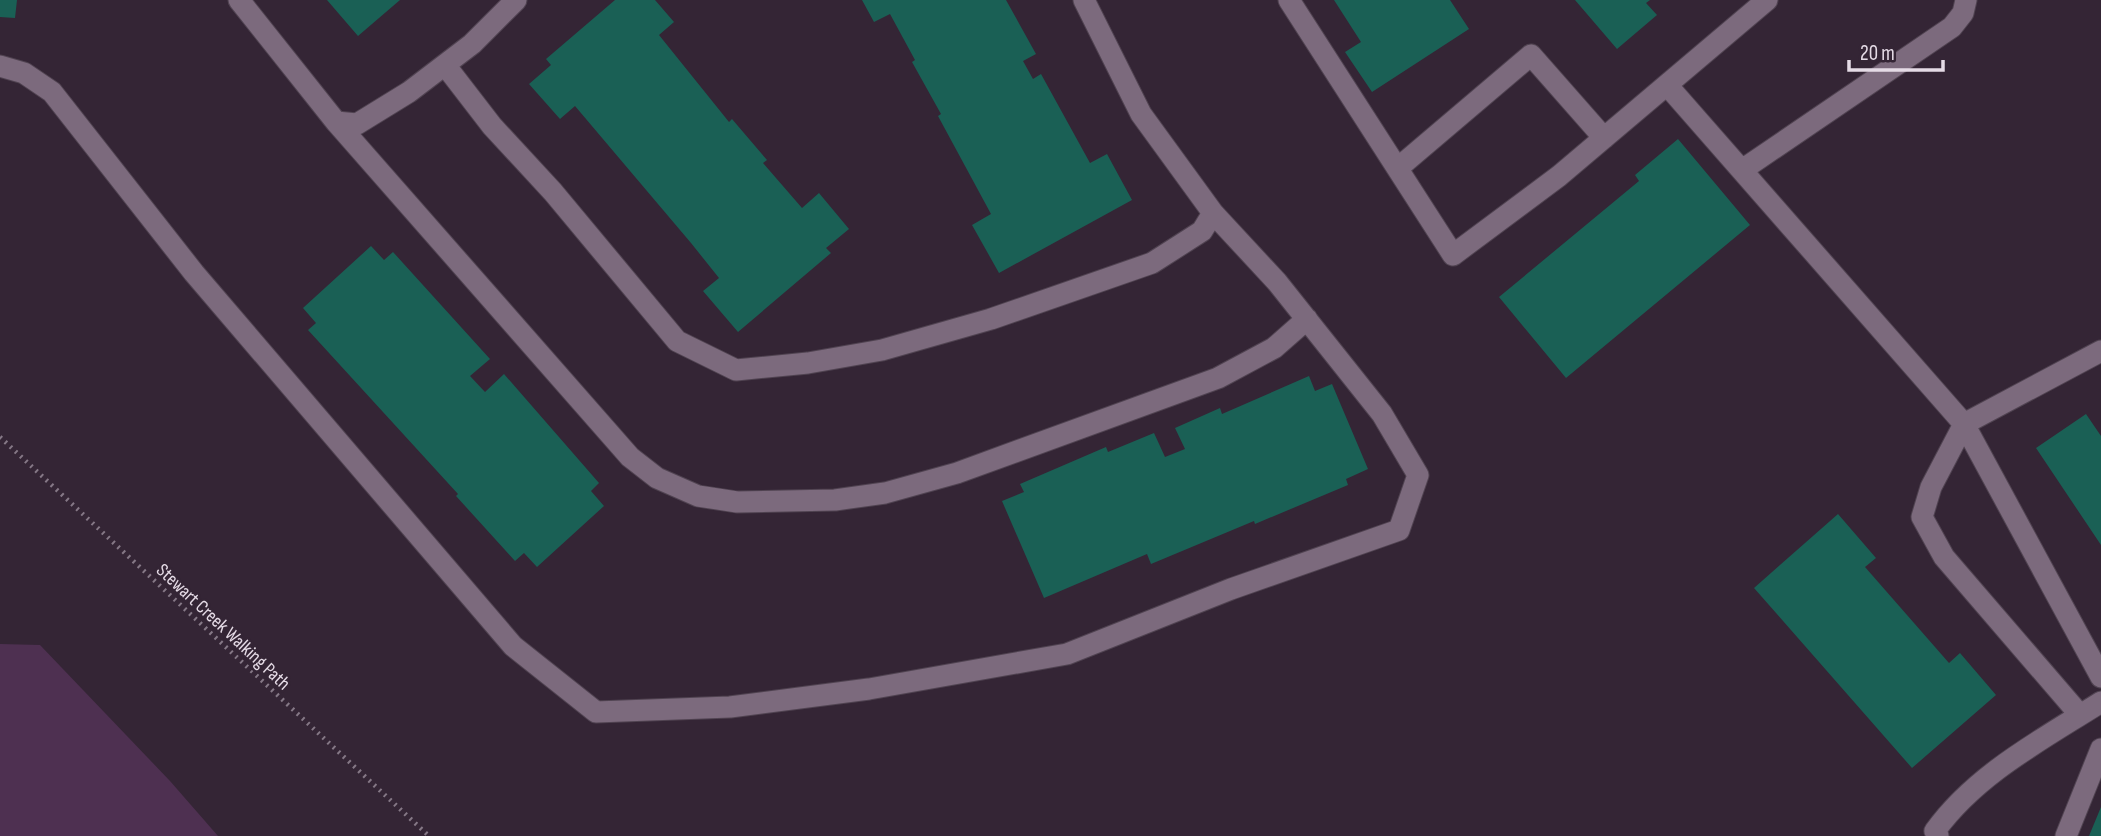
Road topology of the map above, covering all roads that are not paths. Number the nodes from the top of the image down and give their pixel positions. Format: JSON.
{"nodes":[{"id":1,"x":239,"y":0,"type":"edge"},
{"id":2,"x":516,"y":0,"type":"edge"},
{"id":3,"x":1084,"y":0,"type":"edge"},
{"id":4,"x":1289,"y":0,"type":"edge"},
{"id":5,"x":1767,"y":0,"type":"edge"},
{"id":6,"x":1966,"y":0,"type":"edge"},
{"id":7,"x":445,"y":65,"type":"junction"},
{"id":8,"x":0,"y":66,"type":"edge"},
{"id":9,"x":1667,"y":85,"type":"junction"},
{"id":10,"x":336,"y":122,"type":"junction"},
{"id":11,"x":1604,"y":138,"type":"junction"},
{"id":12,"x":1398,"y":168,"type":"junction"},
{"id":13,"x":1742,"y":170,"type":"junction"},
{"id":14,"x":1213,"y":213,"type":"junction"},
{"id":15,"x":1307,"y":319,"type":"junction"},
{"id":16,"x":2101,"y":351,"type":"edge"},
{"id":17,"x":1964,"y":424,"type":"junction"},
{"id":18,"x":2101,"y":677,"type":"edge"},
{"id":19,"x":2101,"y":702,"type":"edge"},
{"id":20,"x":2080,"y":715,"type":"junction"},
{"id":21,"x":2101,"y":749,"type":"edge"},
{"id":22,"x":1938,"y":836,"type":"edge"},
{"id":23,"x":2066,"y":836,"type":"edge"}],
"edges":[{"from":1,"to":10,"type":"lane"},
{"from":2,"to":7,"type":"lane"},
{"from":3,"to":14,"type":"lane"},
{"from":4,"to":12,"type":"lane"},
{"from":5,"to":9,"type":"lane"},
{"from":6,"to":13,"type":"lane"},
{"from":7,"to":10,"type":"lane"},
{"from":7,"to":14,"type":"lane"},
{"from":8,"to":15,"type":"lane"},
{"from":9,"to":11,"type":"lane"},
{"from":9,"to":13,"type":"lane"},
{"from":10,"to":15,"type":"lane"},
{"from":11,"to":12,"type":"lane"},
{"from":11,"to":12,"type":"lane"},
{"from":13,"to":17,"type":"lane"},
{"from":14,"to":15,"type":"lane"},
{"from":16,"to":17,"type":"lane"},
{"from":17,"to":18,"type":"lane"},
{"from":17,"to":20,"type":"lane"},
{"from":19,"to":20,"type":"lane"},
{"from":20,"to":22,"type":"lane"},
{"from":21,"to":23,"type":"lane"}]}
